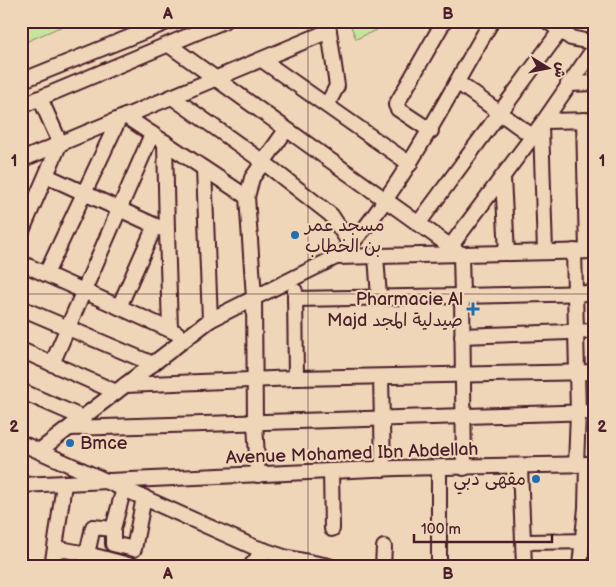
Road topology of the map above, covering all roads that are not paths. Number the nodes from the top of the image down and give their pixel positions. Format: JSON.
{"nodes":[{"id":1,"x":170,"y":21,"type":"edge"},
{"id":2,"x":224,"y":21,"type":"edge"},
{"id":3,"x":444,"y":21,"type":"edge"},
{"id":4,"x":492,"y":21,"type":"edge"},
{"id":5,"x":547,"y":21,"type":"edge"},
{"id":6,"x":327,"y":26,"type":"edge"},
{"id":7,"x":560,"y":31,"type":"junction"},
{"id":8,"x":169,"y":44,"type":"junction"},
{"id":9,"x":595,"y":44,"type":"edge"},
{"id":10,"x":595,"y":47,"type":"edge"},
{"id":11,"x":262,"y":60,"type":"junction"},
{"id":12,"x":217,"y":79,"type":"junction"},
{"id":13,"x":21,"y":81,"type":"edge"},
{"id":14,"x":457,"y":82,"type":"junction"},
{"id":15,"x":595,"y":83,"type":"edge"},
{"id":16,"x":568,"y":84,"type":"junction"},
{"id":17,"x":172,"y":97,"type":"junction"},
{"id":18,"x":40,"y":98,"type":"junction"},
{"id":19,"x":327,"y":105,"type":"junction"},
{"id":20,"x":21,"y":106,"type":"edge"},
{"id":21,"x":499,"y":112,"type":"junction"},
{"id":22,"x":122,"y":118,"type":"junction"},
{"id":23,"x":589,"y":120,"type":"edge"},
{"id":24,"x":542,"y":123,"type":"junction"},
{"id":25,"x":286,"y":130,"type":"junction"},
{"id":26,"x":431,"y":131,"type":"junction"},
{"id":27,"x":152,"y":134,"type":"junction"},
{"id":28,"x":532,"y":136,"type":"junction"},
{"id":29,"x":165,"y":142,"type":"junction"},
{"id":30,"x":60,"y":143,"type":"junction"},
{"id":31,"x":21,"y":160,"type":"edge"},
{"id":32,"x":262,"y":161,"type":"junction"},
{"id":33,"x":410,"y":164,"type":"junction"},
{"id":34,"x":204,"y":169,"type":"junction"},
{"id":35,"x":47,"y":176,"type":"junction"},
{"id":36,"x":503,"y":178,"type":"junction"},
{"id":37,"x":83,"y":192,"type":"junction"},
{"id":38,"x":247,"y":196,"type":"junction"},
{"id":39,"x":385,"y":200,"type":"junction"},
{"id":40,"x":120,"y":210,"type":"junction"},
{"id":41,"x":418,"y":224,"type":"junction"},
{"id":42,"x":161,"y":228,"type":"junction"},
{"id":43,"x":21,"y":233,"type":"edge"},
{"id":44,"x":352,"y":245,"type":"junction"},
{"id":45,"x":455,"y":250,"type":"junction"},
{"id":46,"x":585,"y":251,"type":"edge"},
{"id":47,"x":545,"y":252,"type":"junction"},
{"id":48,"x":507,"y":253,"type":"junction"},
{"id":49,"x":376,"y":256,"type":"junction"},
{"id":50,"x":336,"y":257,"type":"junction"},
{"id":51,"x":21,"y":263,"type":"edge"},
{"id":52,"x":46,"y":274,"type":"junction"},
{"id":53,"x":295,"y":278,"type":"junction"},
{"id":54,"x":84,"y":291,"type":"junction"},
{"id":55,"x":595,"y":293,"type":"edge"},
{"id":56,"x":575,"y":294,"type":"junction"},
{"id":57,"x":462,"y":296,"type":"junction"},
{"id":58,"x":254,"y":297,"type":"junction"},
{"id":59,"x":379,"y":297,"type":"junction"},
{"id":60,"x":295,"y":299,"type":"junction"},
{"id":61,"x":119,"y":307,"type":"junction"},
{"id":62,"x":21,"y":308,"type":"edge"},
{"id":63,"x":210,"y":320,"type":"junction"},
{"id":64,"x":170,"y":329,"type":"junction"},
{"id":65,"x":68,"y":330,"type":"junction"},
{"id":66,"x":595,"y":331,"type":"edge"},
{"id":67,"x":576,"y":332,"type":"junction"},
{"id":68,"x":462,"y":336,"type":"junction"},
{"id":69,"x":187,"y":338,"type":"junction"},
{"id":70,"x":21,"y":350,"type":"edge"},
{"id":71,"x":52,"y":364,"type":"junction"},
{"id":72,"x":153,"y":364,"type":"junction"},
{"id":73,"x":577,"y":372,"type":"junction"},
{"id":74,"x":595,"y":372,"type":"edge"},
{"id":75,"x":462,"y":376,"type":"junction"},
{"id":76,"x":381,"y":377,"type":"junction"},
{"id":77,"x":296,"y":378,"type":"junction"},
{"id":78,"x":254,"y":380,"type":"junction"},
{"id":79,"x":120,"y":388,"type":"junction"},
{"id":80,"x":21,"y":391,"type":"edge"},
{"id":81,"x":578,"y":412,"type":"junction"},
{"id":82,"x":595,"y":412,"type":"edge"},
{"id":83,"x":462,"y":416,"type":"junction"},
{"id":84,"x":83,"y":418,"type":"junction"},
{"id":85,"x":381,"y":419,"type":"junction"},
{"id":86,"x":255,"y":422,"type":"junction"},
{"id":87,"x":70,"y":428,"type":"junction"},
{"id":88,"x":21,"y":443,"type":"edge"},
{"id":89,"x":40,"y":451,"type":"junction"},
{"id":90,"x":586,"y":464,"type":"edge"},
{"id":91,"x":520,"y":466,"type":"junction"},
{"id":92,"x":439,"y":468,"type":"junction"},
{"id":93,"x":464,"y":468,"type":"junction"},
{"id":94,"x":383,"y":469,"type":"junction"},
{"id":95,"x":331,"y":471,"type":"junction"},
{"id":96,"x":258,"y":475,"type":"junction"},
{"id":97,"x":110,"y":482,"type":"junction"},
{"id":98,"x":64,"y":484,"type":"junction"},
{"id":99,"x":21,"y":485,"type":"edge"},
{"id":100,"x":124,"y":488,"type":"junction"},
{"id":101,"x":144,"y":497,"type":"junction"},
{"id":102,"x":113,"y":529,"type":"junction"},
{"id":103,"x":332,"y":529,"type":"dead end"},
{"id":104,"x":589,"y":541,"type":"edge"},
{"id":105,"x":524,"y":542,"type":"junction"},
{"id":106,"x":384,"y":547,"type":"dead end"},
{"id":107,"x":55,"y":548,"type":"junction"},
{"id":108,"x":134,"y":549,"type":"junction"},
{"id":109,"x":264,"y":550,"type":"junction"},
{"id":110,"x":87,"y":554,"type":"junction"},
{"id":111,"x":310,"y":564,"type":"edge"},
{"id":112,"x":52,"y":566,"type":"edge"},
{"id":113,"x":132,"y":566,"type":"edge"},
{"id":114,"x":251,"y":566,"type":"edge"},
{"id":115,"x":329,"y":566,"type":"edge"},
{"id":116,"x":383,"y":566,"type":"edge"},
{"id":117,"x":440,"y":566,"type":"edge"},
{"id":118,"x":524,"y":566,"type":"edge"},
{"id":119,"x":580,"y":566,"type":"edge"}],
"edges":[{"from":1,"to":13,"type":"street"},
{"from":2,"to":8,"type":"street"},
{"from":3,"to":26,"type":"street"},
{"from":4,"to":14,"type":"street"},
{"from":5,"to":7,"type":"street"},
{"from":6,"to":11,"type":"street"},
{"from":6,"to":19,"type":"street"},
{"from":7,"to":9,"type":"street"},
{"from":7,"to":21,"type":"street"},
{"from":8,"to":12,"type":"street"},
{"from":8,"to":18,"type":"street"},
{"from":10,"to":16,"type":"street"},
{"from":11,"to":12,"type":"street"},
{"from":11,"to":19,"type":"street"},
{"from":12,"to":17,"type":"street"},
{"from":12,"to":25,"type":"street"},
{"from":14,"to":21,"type":"street"},
{"from":14,"to":26,"type":"street"},
{"from":15,"to":16,"type":"street"},
{"from":16,"to":24,"type":"street"},
{"from":17,"to":22,"type":"street"},
{"from":17,"to":32,"type":"street"},
{"from":18,"to":20,"type":"street"},
{"from":18,"to":30,"type":"street"},
{"from":19,"to":33,"type":"street"},
{"from":21,"to":28,"type":"street"},
{"from":21,"to":41,"type":"street"},
{"from":22,"to":27,"type":"street"},
{"from":22,"to":30,"type":"street"},
{"from":22,"to":37,"type":"street"},
{"from":23,"to":24,"type":"street"},
{"from":23,"to":46,"type":"street"},
{"from":24,"to":28,"type":"street"},
{"from":24,"to":47,"type":"street"},
{"from":25,"to":32,"type":"street"},
{"from":25,"to":39,"type":"street"},
{"from":26,"to":33,"type":"street"},
{"from":27,"to":29,"type":"street"},
{"from":27,"to":40,"type":"street"},
{"from":28,"to":36,"type":"street"},
{"from":29,"to":34,"type":"street"},
{"from":29,"to":42,"type":"street"},
{"from":30,"to":31,"type":"street"},
{"from":30,"to":35,"type":"street"},
{"from":32,"to":38,"type":"street"},
{"from":32,"to":44,"type":"street"},
{"from":33,"to":39,"type":"street"},
{"from":34,"to":38,"type":"street"},
{"from":34,"to":63,"type":"street"},
{"from":35,"to":37,"type":"street"},
{"from":35,"to":43,"type":"street"},
{"from":36,"to":45,"type":"street"},
{"from":36,"to":48,"type":"street"},
{"from":37,"to":40,"type":"street"},
{"from":37,"to":52,"type":"street"},
{"from":38,"to":58,"type":"street"},
{"from":39,"to":41,"type":"street"},
{"from":39,"to":44,"type":"street"},
{"from":40,"to":42,"type":"street"},
{"from":40,"to":54,"type":"street"},
{"from":41,"to":45,"type":"street"},
{"from":42,"to":61,"type":"street"},
{"from":42,"to":64,"type":"street"},
{"from":44,"to":50,"type":"street"},
{"from":45,"to":48,"type":"street"},
{"from":45,"to":49,"type":"street"},
{"from":45,"to":57,"type":"street"},
{"from":46,"to":47,"type":"street"},
{"from":46,"to":56,"type":"street"},
{"from":47,"to":48,"type":"street"},
{"from":49,"to":50,"type":"street"},
{"from":49,"to":59,"type":"street"},
{"from":50,"to":53,"type":"street"},
{"from":51,"to":52,"type":"street"},
{"from":52,"to":54,"type":"street"},
{"from":53,"to":58,"type":"street"},
{"from":53,"to":60,"type":"street"},
{"from":54,"to":61,"type":"street"},
{"from":54,"to":65,"type":"street"},
{"from":55,"to":56,"type":"street"},
{"from":56,"to":57,"type":"street"},
{"from":56,"to":67,"type":"street"},
{"from":57,"to":59,"type":"street"},
{"from":57,"to":68,"type":"street"},
{"from":58,"to":63,"type":"street"},
{"from":58,"to":78,"type":"street"},
{"from":59,"to":60,"type":"street"},
{"from":60,"to":77,"type":"street"},
{"from":61,"to":64,"type":"street"},
{"from":62,"to":65,"type":"street"},
{"from":63,"to":69,"type":"street"},
{"from":64,"to":69,"type":"street"},
{"from":65,"to":71,"type":"street"},
{"from":65,"to":72,"type":"street"},
{"from":66,"to":67,"type":"street"},
{"from":67,"to":68,"type":"street"},
{"from":67,"to":73,"type":"street"},
{"from":68,"to":75,"type":"street"},
{"from":69,"to":72,"type":"street"},
{"from":70,"to":71,"type":"street"},
{"from":71,"to":79,"type":"street"},
{"from":72,"to":79,"type":"street"},
{"from":73,"to":74,"type":"street"},
{"from":73,"to":75,"type":"street"},
{"from":73,"to":81,"type":"street"},
{"from":75,"to":76,"type":"street"},
{"from":75,"to":83,"type":"street"},
{"from":76,"to":77,"type":"street"},
{"from":76,"to":85,"type":"street"},
{"from":77,"to":78,"type":"street"},
{"from":78,"to":79,"type":"street"},
{"from":78,"to":86,"type":"street"},
{"from":79,"to":84,"type":"street"},
{"from":80,"to":84,"type":"street"},
{"from":81,"to":82,"type":"street"},
{"from":81,"to":83,"type":"street"},
{"from":81,"to":90,"type":"street"},
{"from":83,"to":85,"type":"street"},
{"from":83,"to":93,"type":"street"},
{"from":84,"to":87,"type":"street"},
{"from":85,"to":86,"type":"street"},
{"from":85,"to":94,"type":"street"},
{"from":86,"to":87,"type":"street"},
{"from":86,"to":96,"type":"street"},
{"from":87,"to":89,"type":"street"},
{"from":88,"to":89,"type":"street"},
{"from":89,"to":97,"type":"street"},
{"from":90,"to":91,"type":"street","name":"Avenue Mohamed Ibn Abdellah"},
{"from":90,"to":104,"type":"street"},
{"from":91,"to":93,"type":"street","name":"Avenue Mohamed Ibn Abdellah"},
{"from":91,"to":105,"type":"street"},
{"from":92,"to":93,"type":"street","name":"Avenue Mohamed Ibn Abdellah"},
{"from":92,"to":94,"type":"street","name":"Avenue Mohamed Ibn Abdellah"},
{"from":92,"to":117,"type":"street"},
{"from":94,"to":95,"type":"street","name":"Avenue Mohamed Ibn Abdellah"},
{"from":95,"to":96,"type":"street","name":"Avenue Mohamed Ibn Abdellah"},
{"from":95,"to":103,"type":"street"},
{"from":96,"to":97,"type":"street","name":"Avenue Mohamed Ibn Abdellah"},
{"from":97,"to":98,"type":"street","name":"Avenue Mohamed Ibn Abdellah"},
{"from":97,"to":100,"type":"street"},
{"from":98,"to":99,"type":"street","name":"Avenue Mohamed Ibn Abdellah"},
{"from":98,"to":107,"type":"street"},
{"from":100,"to":101,"type":"street"},
{"from":100,"to":102,"type":"street"},
{"from":101,"to":108,"type":"street"},
{"from":101,"to":109,"type":"street"},
{"from":102,"to":108,"type":"street"},
{"from":102,"to":110,"type":"street"},
{"from":104,"to":105,"type":"street"},
{"from":104,"to":119,"type":"street"},
{"from":105,"to":118,"type":"street"},
{"from":106,"to":116,"type":"street"},
{"from":107,"to":110,"type":"street"},
{"from":107,"to":112,"type":"street"},
{"from":108,"to":113,"type":"street"},
{"from":109,"to":111,"type":"street"},
{"from":109,"to":114,"type":"street"},
{"from":110,"to":113,"type":"street"},
{"from":111,"to":115,"type":"street"}]}
